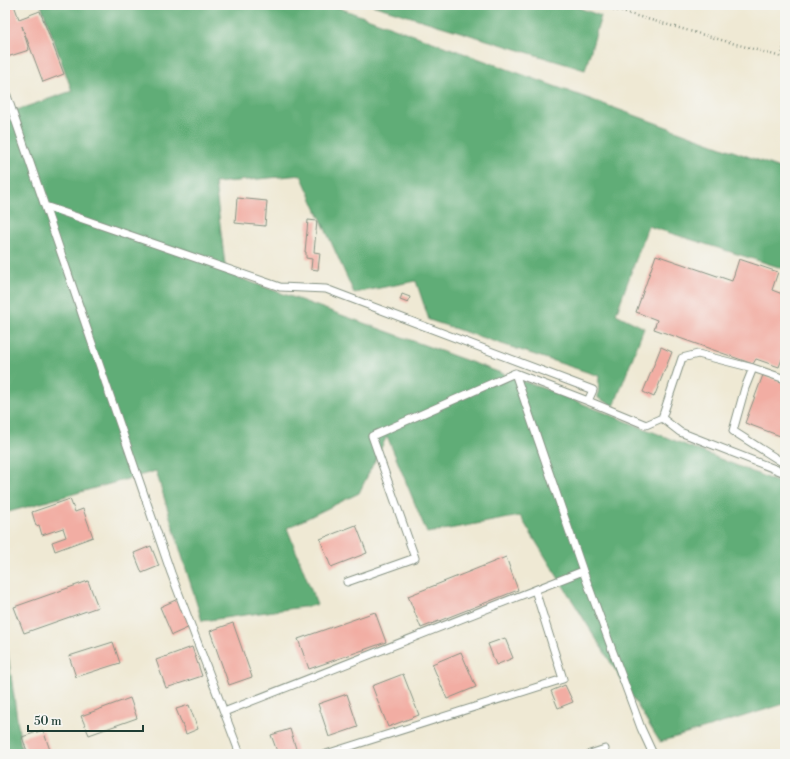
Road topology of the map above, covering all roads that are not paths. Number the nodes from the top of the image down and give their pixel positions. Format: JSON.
{"nodes":[{"id":1,"x":5,"y":90,"type":"edge"},
{"id":2,"x":45,"y":206,"type":"junction"},
{"id":3,"x":753,"y":368,"type":"junction"},
{"id":4,"x":514,"y":372,"type":"junction"},
{"id":5,"x":785,"y":379,"type":"edge"},
{"id":6,"x":588,"y":401,"type":"junction"},
{"id":7,"x":662,"y":418,"type":"junction"},
{"id":8,"x":785,"y":464,"type":"edge"},
{"id":9,"x":785,"y":473,"type":"edge"},
{"id":10,"x":583,"y":570,"type":"junction"},
{"id":11,"x":348,"y":582,"type":"dead end"},
{"id":12,"x":535,"y":590,"type":"junction"},
{"id":13,"x":224,"y":712,"type":"junction"},
{"id":14,"x":605,"y":749,"type":"dead end"},
{"id":15,"x":240,"y":754,"type":"edge"},
{"id":16,"x":326,"y":754,"type":"edge"},
{"id":17,"x":590,"y":754,"type":"edge"},
{"id":18,"x":653,"y":754,"type":"edge"}],
"edges":[{"from":1,"to":2,"type":"lane"},
{"from":2,"to":6,"type":"lane"},
{"from":2,"to":13,"type":"lane"},
{"from":3,"to":5,"type":"lane"},
{"from":3,"to":7,"type":"lane"},
{"from":3,"to":8,"type":"lane"},
{"from":4,"to":6,"type":"lane"},
{"from":4,"to":10,"type":"lane"},
{"from":4,"to":11,"type":"lane"},
{"from":6,"to":7,"type":"lane"},
{"from":7,"to":9,"type":"lane"},
{"from":10,"to":12,"type":"lane"},
{"from":10,"to":18,"type":"lane"},
{"from":12,"to":13,"type":"lane"},
{"from":12,"to":16,"type":"lane"},
{"from":13,"to":15,"type":"lane"},
{"from":14,"to":17,"type":"lane"}]}
